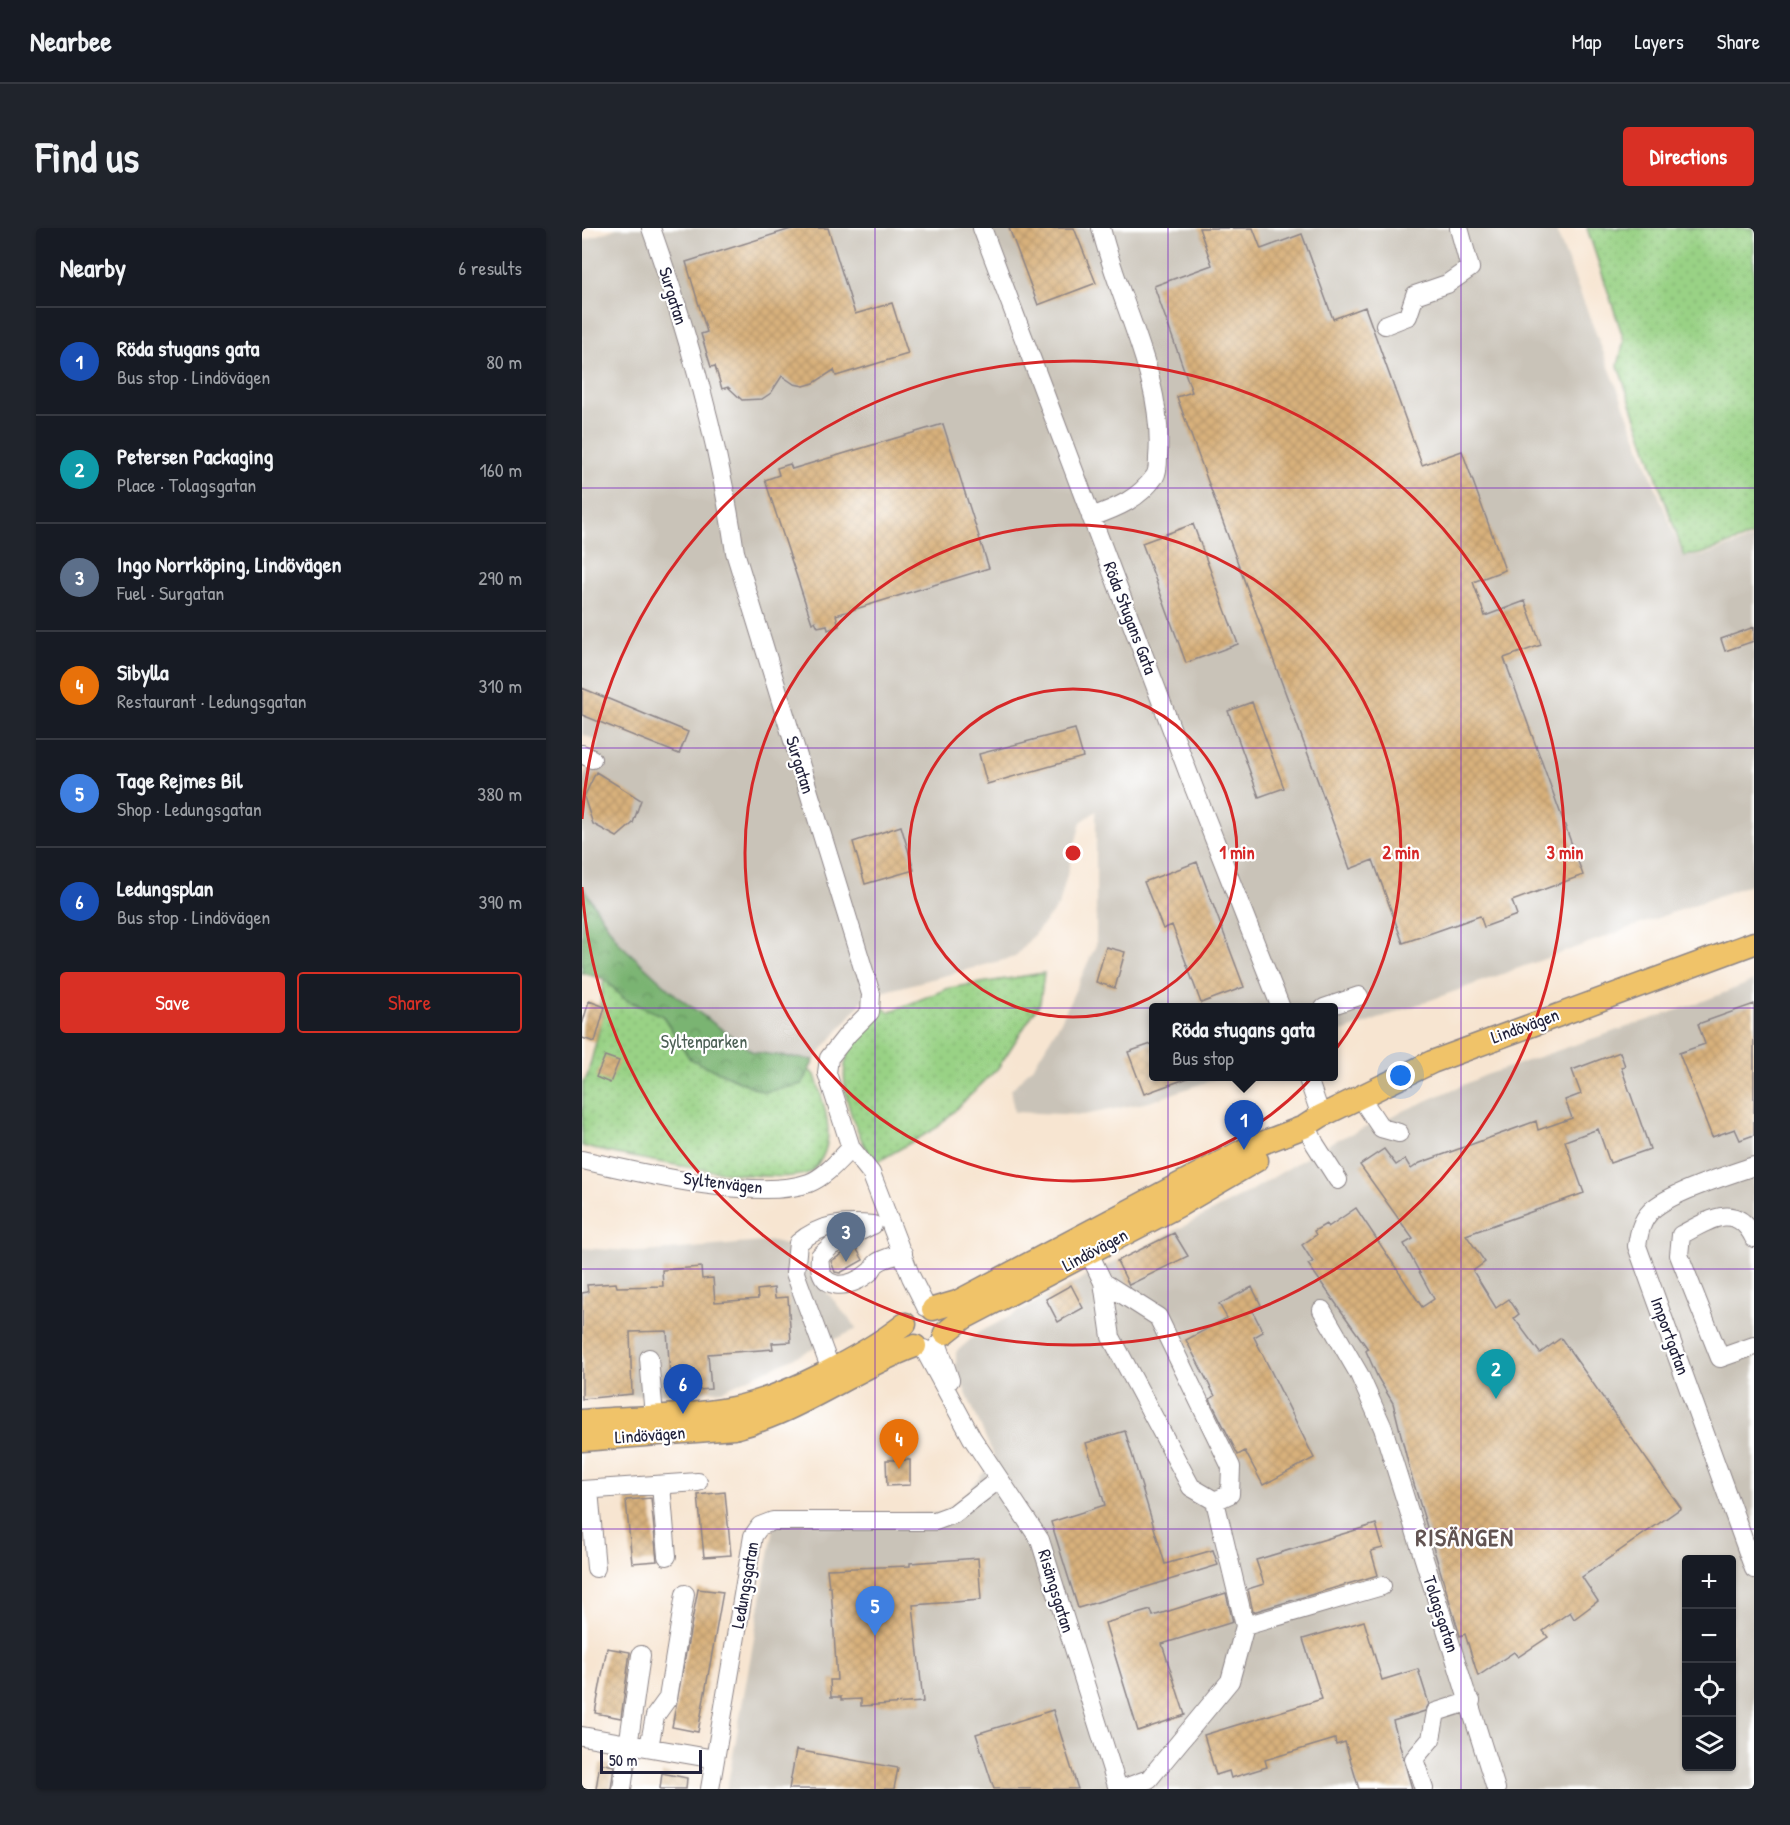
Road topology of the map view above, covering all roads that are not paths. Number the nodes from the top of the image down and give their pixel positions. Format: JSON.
{"nodes":[{"id":1,"x":651,"y":228,"type":"edge"},
{"id":2,"x":982,"y":228,"type":"edge"},
{"id":3,"x":1101,"y":228,"type":"edge"},
{"id":4,"x":1459,"y":228,"type":"edge"},
{"id":5,"x":1385,"y":325,"type":"dead end"},
{"id":6,"x":1091,"y":517,"type":"junction"},
{"id":7,"x":1754,"y":943,"type":"edge"},
{"id":8,"x":1359,"y":996,"type":"dead end"},
{"id":9,"x":1279,"y":1003,"type":"edge"},
{"id":10,"x":1338,"y":1003,"type":"edge"},
{"id":11,"x":1307,"y":1081,"type":"edge"},
{"id":12,"x":1361,"y":1098,"type":"junction"},
{"id":13,"x":1311,"y":1123,"type":"junction"},
{"id":14,"x":1398,"y":1133,"type":"dead end"},
{"id":15,"x":851,"y":1148,"type":"junction"},
{"id":16,"x":582,"y":1160,"type":"edge"},
{"id":17,"x":1754,"y":1166,"type":"edge"},
{"id":18,"x":1338,"y":1180,"type":"dead end"},
{"id":19,"x":891,"y":1221,"type":"junction"},
{"id":20,"x":873,"y":1225,"type":"junction"},
{"id":21,"x":1754,"y":1238,"type":"edge"},
{"id":22,"x":1085,"y":1245,"type":"junction"},
{"id":23,"x":903,"y":1253,"type":"junction"},
{"id":24,"x":1103,"y":1282,"type":"junction"},
{"id":25,"x":1322,"y":1310,"type":"dead end"},
{"id":26,"x":919,"y":1313,"type":"junction"},
{"id":27,"x":931,"y":1343,"type":"junction"},
{"id":28,"x":1754,"y":1346,"type":"edge"},
{"id":29,"x":649,"y":1358,"type":"dead end"},
{"id":30,"x":833,"y":1377,"type":"junction"},
{"id":31,"x":582,"y":1421,"type":"edge"},
{"id":32,"x":654,"y":1425,"type":"junction"},
{"id":33,"x":582,"y":1440,"type":"edge"},
{"id":34,"x":998,"y":1480,"type":"junction"},
{"id":35,"x":698,"y":1482,"type":"dead end"},
{"id":36,"x":662,"y":1485,"type":"junction"},
{"id":37,"x":585,"y":1490,"type":"edge"},
{"id":38,"x":1215,"y":1501,"type":"junction"},
{"id":39,"x":667,"y":1556,"type":"dead end"},
{"id":40,"x":596,"y":1569,"type":"dead end"},
{"id":41,"x":1754,"y":1569,"type":"edge"},
{"id":42,"x":1382,"y":1586,"type":"dead end"},
{"id":43,"x":685,"y":1594,"type":"dead end"},
{"id":44,"x":1245,"y":1626,"type":"junction"},
{"id":45,"x":641,"y":1655,"type":"dead end"},
{"id":46,"x":1470,"y":1702,"type":"junction"},
{"id":47,"x":582,"y":1736,"type":"edge"},
{"id":48,"x":627,"y":1744,"type":"junction"},
{"id":49,"x":649,"y":1747,"type":"junction"},
{"id":50,"x":715,"y":1759,"type":"junction"},
{"id":51,"x":622,"y":1789,"type":"edge"},
{"id":52,"x":710,"y":1789,"type":"edge"},
{"id":53,"x":1120,"y":1789,"type":"edge"},
{"id":54,"x":1424,"y":1789,"type":"edge"},
{"id":55,"x":1497,"y":1789,"type":"edge"}],
"edges":[{"from":1,"to":15,"type":"street","name":"Surgatan"},
{"from":2,"to":6,"type":"street","name":"Röda Stugans Gata"},
{"from":3,"to":6,"type":"street"},
{"from":4,"to":5,"type":"street"},
{"from":6,"to":9,"type":"street","name":"Röda Stugans Gata"},
{"from":7,"to":12,"type":"main road","name":"Lindövägen"},
{"from":8,"to":10,"type":"street"},
{"from":11,"to":13,"type":"street"},
{"from":12,"to":13,"type":"main road","name":"Lindövägen"},
{"from":12,"to":14,"type":"street"},
{"from":13,"to":18,"type":"street"},
{"from":13,"to":22,"type":"main road","name":"Lindövägen"},
{"from":15,"to":16,"type":"street","name":"Syltenvägen"},
{"from":15,"to":19,"type":"street","name":"Surgatan"},
{"from":17,"to":41,"type":"street","name":"Importgatan"},
{"from":19,"to":20,"type":"street"},
{"from":19,"to":23,"type":"street","name":"Surgatan"},
{"from":20,"to":23,"type":"street"},
{"from":20,"to":30,"type":"street"},
{"from":21,"to":28,"type":"street"},
{"from":22,"to":24,"type":"street"},
{"from":22,"to":26,"type":"main road","name":"Lindövägen"},
{"from":22,"to":27,"type":"main road","name":"Lindövägen"},
{"from":23,"to":26,"type":"street","name":"Surgatan"},
{"from":24,"to":38,"type":"street"},
{"from":24,"to":38,"type":"street"},
{"from":25,"to":46,"type":"street","name":"Tolagsgatan"},
{"from":26,"to":27,"type":"main road"},
{"from":26,"to":27,"type":"main road"},
{"from":26,"to":30,"type":"main road","name":"Lindövägen"},
{"from":27,"to":30,"type":"main road","name":"Lindövägen"},
{"from":27,"to":34,"type":"street","name":"Risängsgatan"},
{"from":29,"to":32,"type":"street"},
{"from":30,"to":32,"type":"main road","name":"Lindövägen"},
{"from":31,"to":32,"type":"main road","name":"Lindövägen"},
{"from":32,"to":33,"type":"main road","name":"Lindövägen"},
{"from":34,"to":50,"type":"street","name":"Ledungsgatan"},
{"from":34,"to":53,"type":"street","name":"Risängsgatan"},
{"from":35,"to":36,"type":"street"},
{"from":36,"to":37,"type":"street"},
{"from":36,"to":39,"type":"street"},
{"from":37,"to":40,"type":"street"},
{"from":38,"to":44,"type":"street"},
{"from":42,"to":44,"type":"street"},
{"from":43,"to":49,"type":"street"},
{"from":44,"to":53,"type":"street"},
{"from":45,"to":48,"type":"street"},
{"from":46,"to":54,"type":"street"},
{"from":46,"to":55,"type":"street","name":"Tolagsgatan"},
{"from":47,"to":48,"type":"street"},
{"from":48,"to":49,"type":"street"},
{"from":48,"to":51,"type":"street"},
{"from":49,"to":50,"type":"street"},
{"from":50,"to":52,"type":"street","name":"Ledungsgatan"}]}
